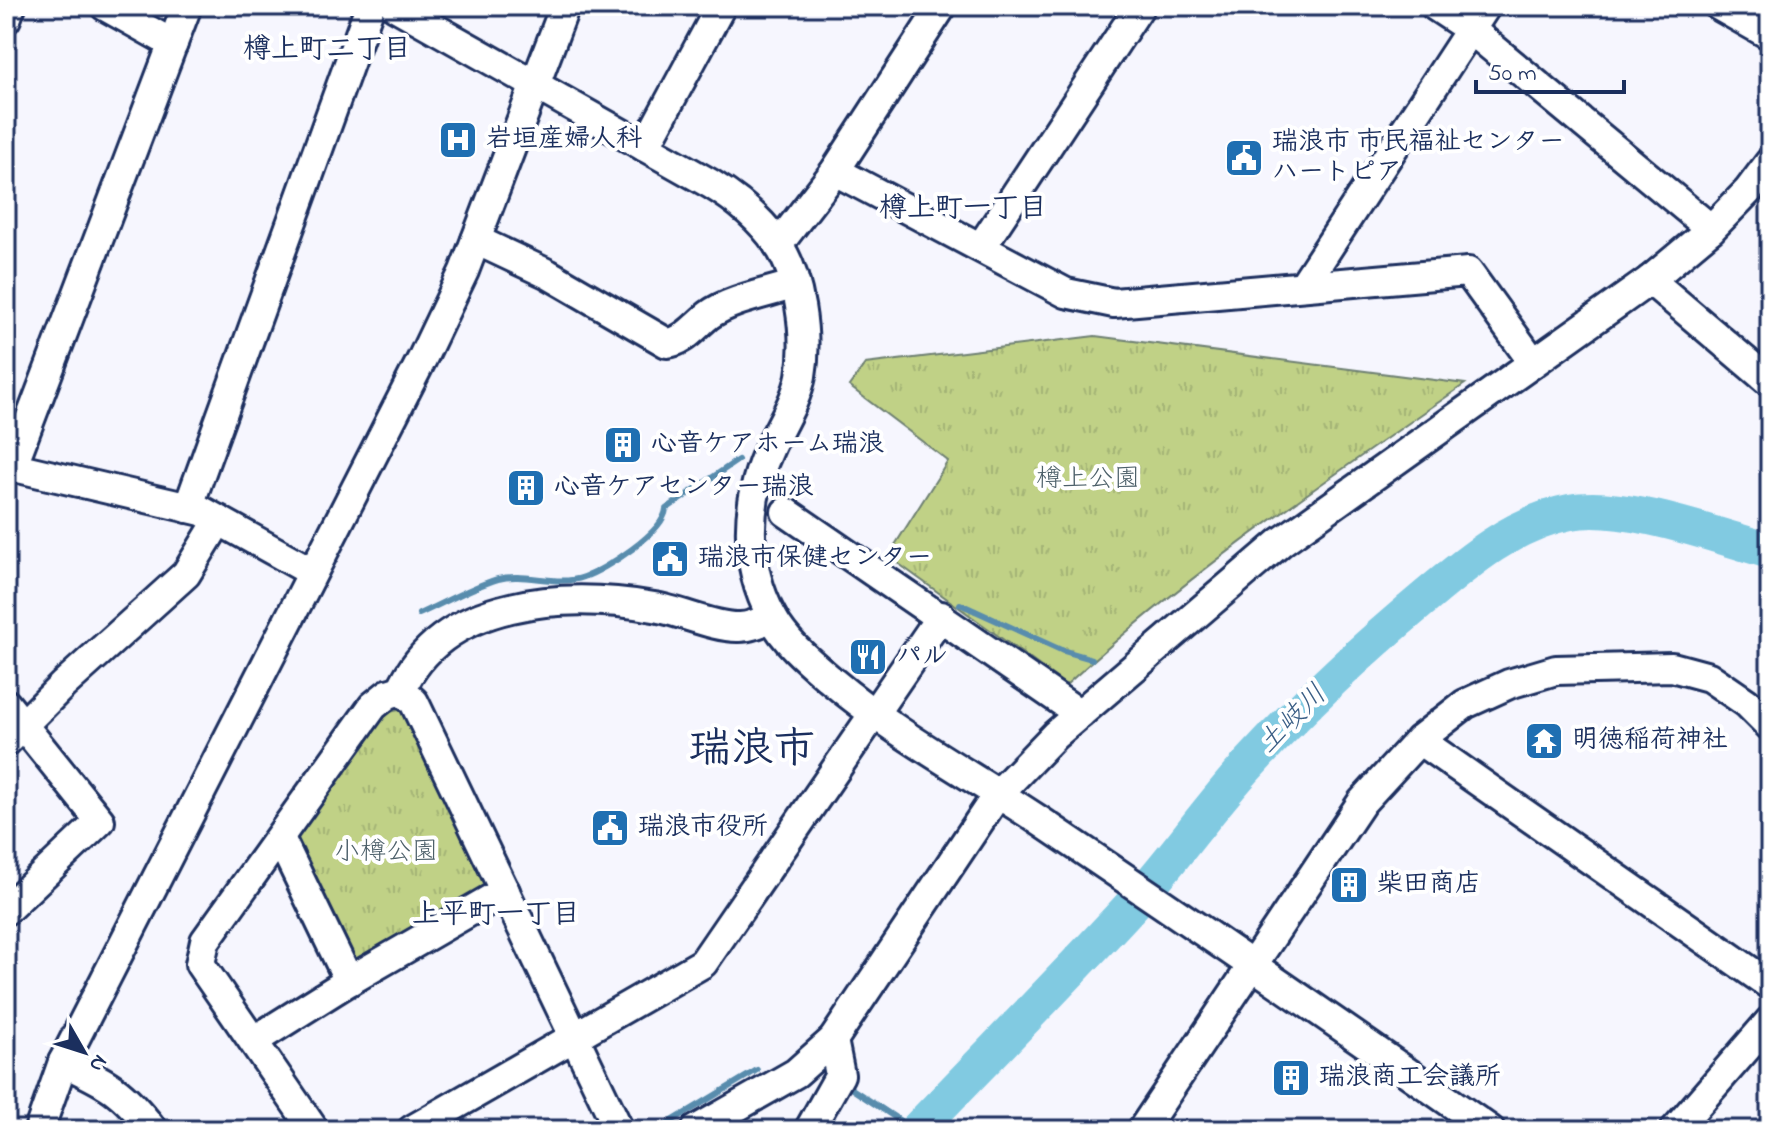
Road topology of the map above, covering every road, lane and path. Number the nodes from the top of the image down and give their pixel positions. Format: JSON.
{"nodes":[{"id":1,"x":11,"y":6,"type":"edge"},
{"id":2,"x":105,"y":6,"type":"edge"},
{"id":3,"x":187,"y":6,"type":"edge"},
{"id":4,"x":370,"y":6,"type":"edge"},
{"id":5,"x":395,"y":6,"type":"edge"},
{"id":6,"x":565,"y":6,"type":"edge"},
{"id":7,"x":721,"y":6,"type":"edge"},
{"id":8,"x":942,"y":6,"type":"edge"},
{"id":9,"x":1140,"y":6,"type":"edge"},
{"id":10,"x":1435,"y":6,"type":"edge"},
{"id":11,"x":1719,"y":6,"type":"edge"},
{"id":12,"x":1478,"y":18,"type":"edge"},
{"id":13,"x":6,"y":19,"type":"edge"},
{"id":14,"x":1770,"y":35,"type":"edge"},
{"id":15,"x":173,"y":44,"type":"junction"},
{"id":16,"x":534,"y":85,"type":"junction"},
{"id":17,"x":645,"y":147,"type":"junction"},
{"id":18,"x":1770,"y":162,"type":"edge"},
{"id":19,"x":835,"y":171,"type":"junction"},
{"id":20,"x":1711,"y":229,"type":"junction"},
{"id":21,"x":476,"y":240,"type":"junction"},
{"id":22,"x":778,"y":245,"type":"junction"},
{"id":23,"x":981,"y":247,"type":"junction"},
{"id":24,"x":1650,"y":280,"type":"junction"},
{"id":25,"x":795,"y":284,"type":"junction"},
{"id":26,"x":1303,"y":286,"type":"junction"},
{"id":27,"x":1533,"y":362,"type":"junction"},
{"id":28,"x":1770,"y":382,"type":"edge"},
{"id":29,"x":9,"y":466,"type":"edge"},
{"id":30,"x":188,"y":508,"type":"junction"},
{"id":31,"x":786,"y":512,"type":"dead end"},
{"id":32,"x":219,"y":520,"type":"junction"},
{"id":33,"x":312,"y":572,"type":"junction"},
{"id":34,"x":941,"y":616,"type":"junction"},
{"id":35,"x":772,"y":617,"type":"junction"},
{"id":36,"x":401,"y":690,"type":"junction"},
{"id":37,"x":872,"y":714,"type":"junction"},
{"id":38,"x":1080,"y":714,"type":"junction"},
{"id":39,"x":12,"y":724,"type":"edge"},
{"id":40,"x":1770,"y":726,"type":"edge"},
{"id":41,"x":1419,"y":740,"type":"junction"},
{"id":42,"x":997,"y":795,"type":"junction"},
{"id":43,"x":280,"y":838,"type":"junction"},
{"id":44,"x":505,"y":891,"type":"junction"},
{"id":45,"x":6,"y":910,"type":"edge"},
{"id":46,"x":1253,"y":964,"type":"junction"},
{"id":47,"x":349,"y":981,"type":"junction"},
{"id":48,"x":1770,"y":985,"type":"edge"},
{"id":49,"x":1770,"y":1021,"type":"edge"},
{"id":50,"x":574,"y":1036,"type":"junction"},
{"id":51,"x":255,"y":1040,"type":"junction"},
{"id":52,"x":833,"y":1040,"type":"junction"},
{"id":53,"x":63,"y":1062,"type":"junction"},
{"id":54,"x":1483,"y":1128,"type":"edge"},
{"id":55,"x":39,"y":1130,"type":"edge"},
{"id":56,"x":153,"y":1130,"type":"edge"},
{"id":57,"x":314,"y":1130,"type":"edge"},
{"id":58,"x":412,"y":1130,"type":"edge"},
{"id":59,"x":619,"y":1130,"type":"edge"},
{"id":60,"x":696,"y":1130,"type":"edge"},
{"id":61,"x":809,"y":1130,"type":"edge"},
{"id":62,"x":1142,"y":1130,"type":"edge"},
{"id":63,"x":1675,"y":1130,"type":"edge"}],
"edges":[{"from":1,"to":13,"type":"street"},
{"from":2,"to":15,"type":"street"},
{"from":3,"to":15,"type":"street"},
{"from":4,"to":30,"type":"street"},
{"from":5,"to":16,"type":"street"},
{"from":6,"to":16,"type":"street"},
{"from":7,"to":17,"type":"street"},
{"from":8,"to":19,"type":"street"},
{"from":9,"to":23,"type":"street"},
{"from":10,"to":12,"type":"street"},
{"from":11,"to":14,"type":"street"},
{"from":12,"to":20,"type":"street"},
{"from":12,"to":26,"type":"street"},
{"from":15,"to":29,"type":"street"},
{"from":16,"to":17,"type":"street"},
{"from":16,"to":21,"type":"street"},
{"from":17,"to":22,"type":"street"},
{"from":18,"to":20,"type":"street"},
{"from":19,"to":22,"type":"street"},
{"from":19,"to":23,"type":"street"},
{"from":20,"to":24,"type":"street"},
{"from":21,"to":25,"type":"street"},
{"from":21,"to":33,"type":"street"},
{"from":22,"to":25,"type":"street"},
{"from":23,"to":26,"type":"street"},
{"from":24,"to":27,"type":"street"},
{"from":24,"to":28,"type":"street"},
{"from":25,"to":35,"type":"street"},
{"from":26,"to":27,"type":"street"},
{"from":27,"to":38,"type":"street"},
{"from":29,"to":30,"type":"street"},
{"from":30,"to":32,"type":"street"},
{"from":31,"to":34,"type":"street"},
{"from":32,"to":33,"type":"street"},
{"from":32,"to":39,"type":"street"},
{"from":33,"to":53,"type":"street"},
{"from":34,"to":37,"type":"street"},
{"from":34,"to":38,"type":"street"},
{"from":35,"to":36,"type":"street"},
{"from":35,"to":37,"type":"street"},
{"from":36,"to":43,"type":"street"},
{"from":36,"to":44,"type":"street"},
{"from":37,"to":42,"type":"street"},
{"from":37,"to":50,"type":"street"},
{"from":38,"to":42,"type":"street"},
{"from":39,"to":45,"type":"street"},
{"from":40,"to":41,"type":"street"},
{"from":41,"to":46,"type":"street"},
{"from":41,"to":48,"type":"street"},
{"from":42,"to":46,"type":"street"},
{"from":42,"to":52,"type":"street"},
{"from":43,"to":47,"type":"street"},
{"from":43,"to":51,"type":"street"},
{"from":44,"to":47,"type":"street"},
{"from":44,"to":50,"type":"street"},
{"from":46,"to":54,"type":"street"},
{"from":46,"to":62,"type":"street"},
{"from":47,"to":51,"type":"street"},
{"from":49,"to":63,"type":"street"},
{"from":50,"to":58,"type":"street"},
{"from":50,"to":59,"type":"street"},
{"from":51,"to":57,"type":"street"},
{"from":52,"to":60,"type":"street"},
{"from":52,"to":61,"type":"street"},
{"from":53,"to":55,"type":"street"},
{"from":53,"to":56,"type":"street"}]}
